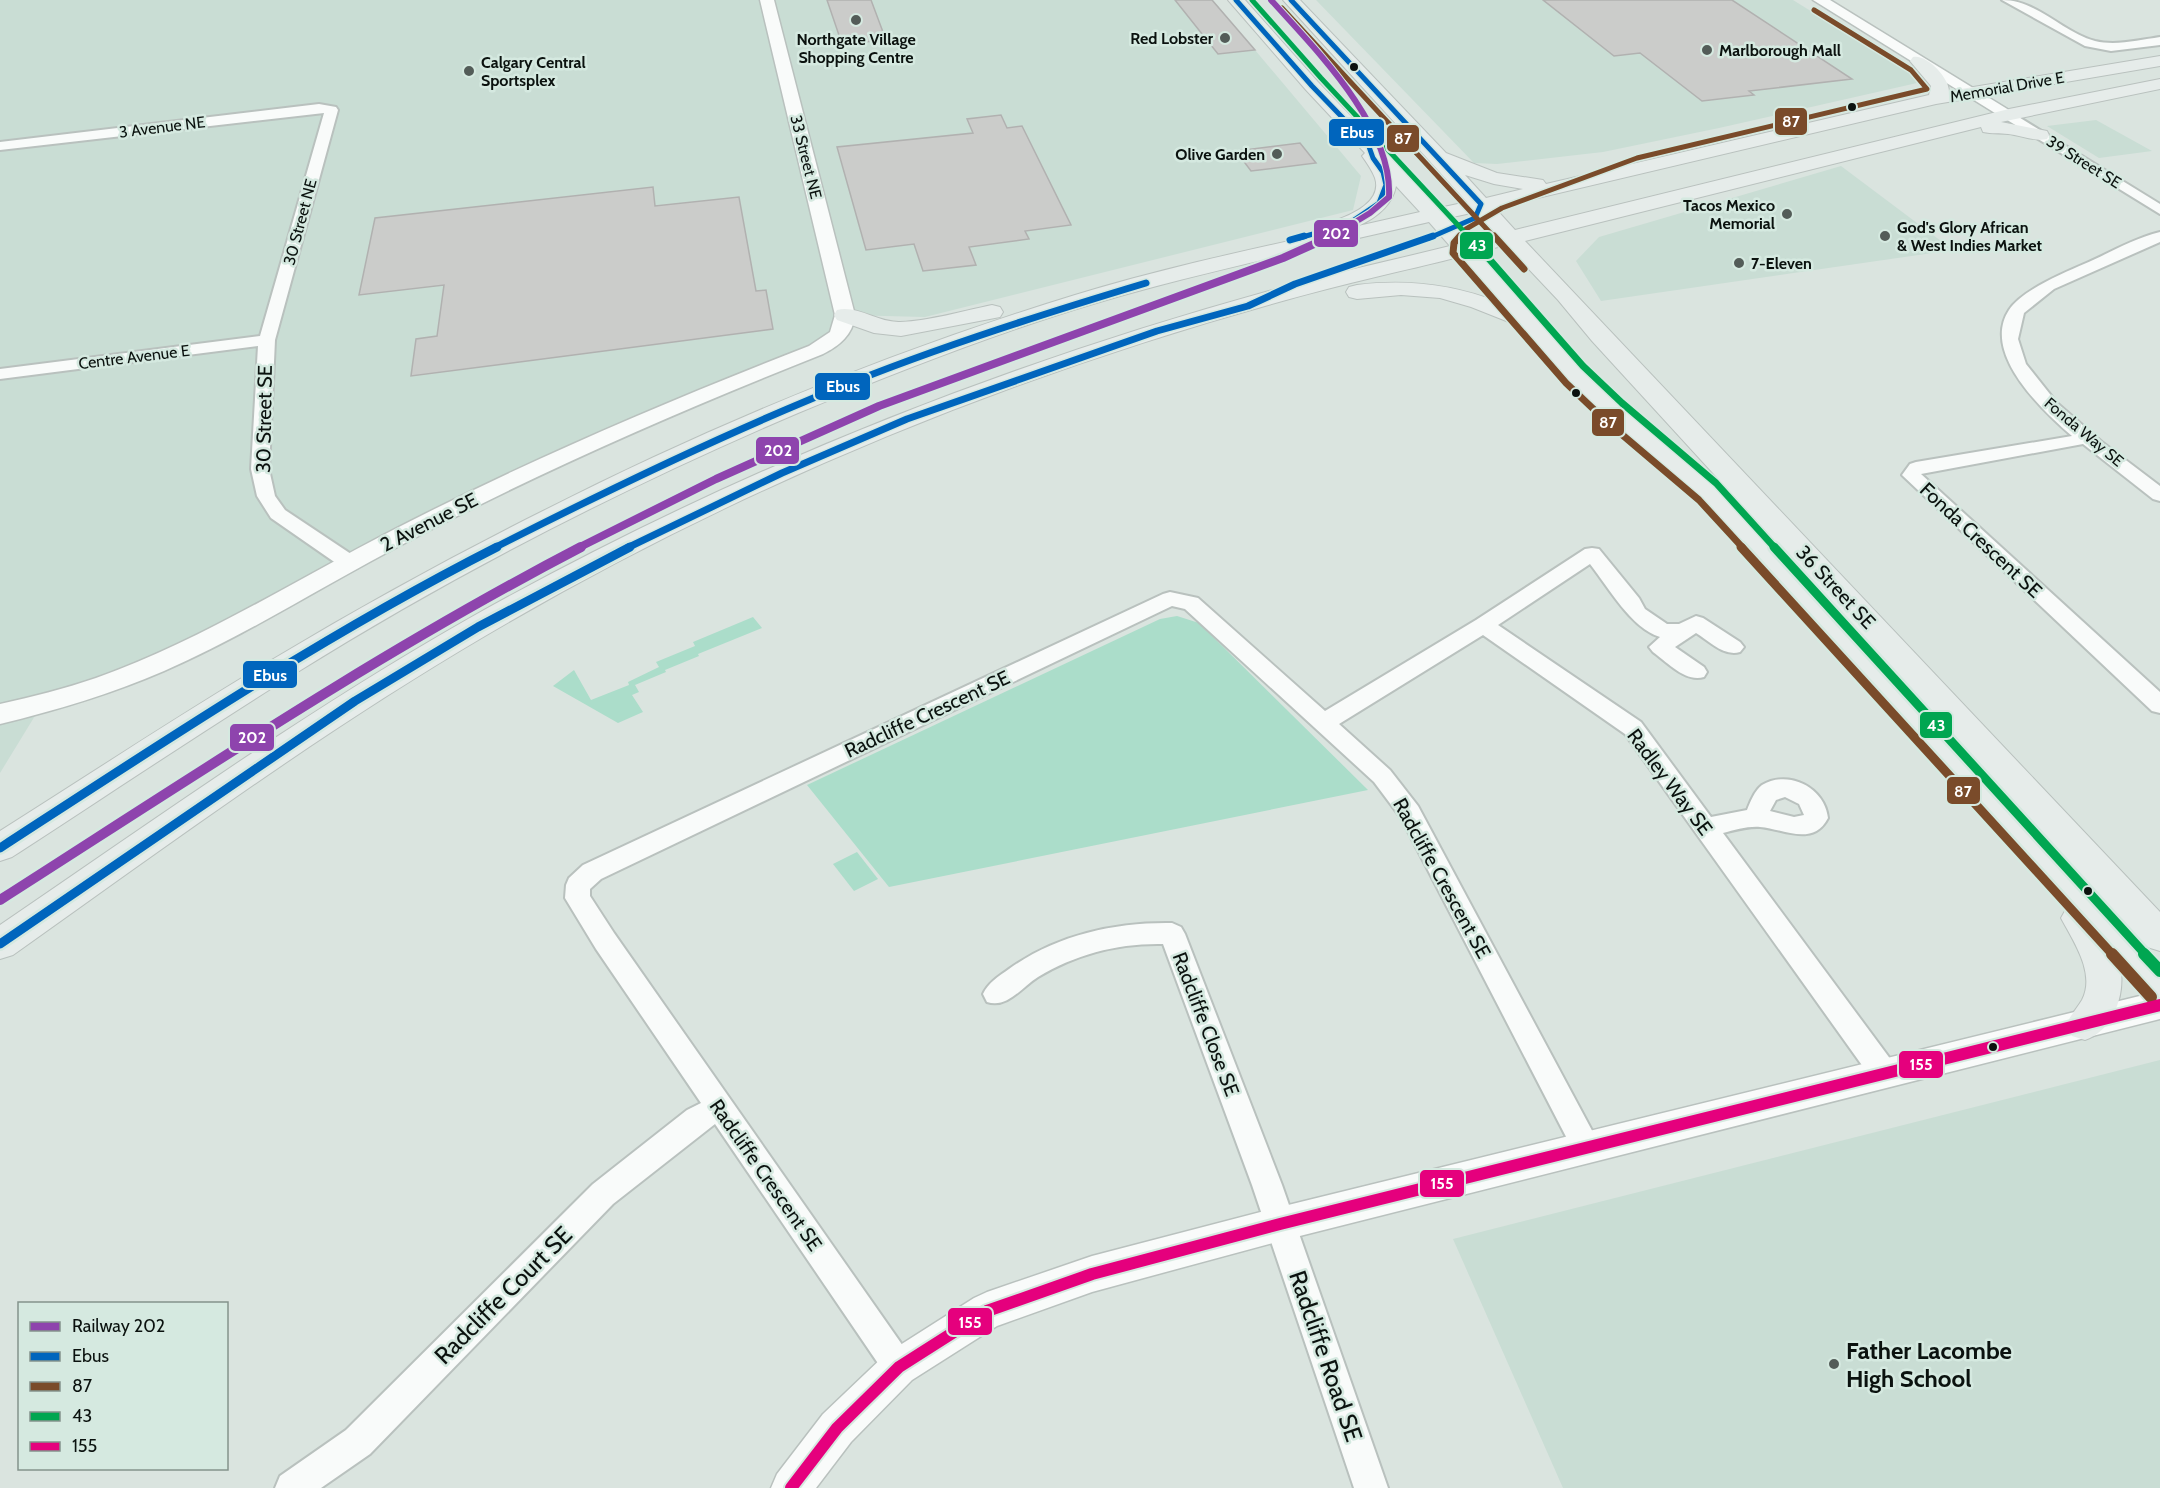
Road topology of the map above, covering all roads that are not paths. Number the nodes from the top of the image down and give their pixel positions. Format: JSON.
{"nodes":[{"id":1,"x":767,"y":0,"type":"edge"},
{"id":2,"x":1236,"y":0,"type":"edge"},
{"id":3,"x":1292,"y":0,"type":"edge"},
{"id":4,"x":1820,"y":0,"type":"edge"},
{"id":5,"x":2008,"y":0,"type":"edge"},
{"id":6,"x":2160,"y":41,"type":"edge"},
{"id":7,"x":1919,"y":61,"type":"junction"},
{"id":8,"x":2160,"y":61,"type":"edge"},
{"id":9,"x":2098,"y":71,"type":"junction"},
{"id":10,"x":2160,"y":84,"type":"edge"},
{"id":11,"x":1972,"y":92,"type":"junction"},
{"id":12,"x":1936,"y":99,"type":"junction"},
{"id":13,"x":1990,"y":104,"type":"junction"},
{"id":14,"x":324,"y":109,"type":"joint"},
{"id":15,"x":2009,"y":115,"type":"junction"},
{"id":16,"x":1956,"y":129,"type":"junction"},
{"id":17,"x":2040,"y":135,"type":"junction"},
{"id":18,"x":1361,"y":137,"type":"junction"},
{"id":19,"x":0,"y":146,"type":"edge"},
{"id":20,"x":1435,"y":153,"type":"junction"},
{"id":21,"x":1847,"y":155,"type":"junction"},
{"id":22,"x":1641,"y":169,"type":"junction"},
{"id":23,"x":1577,"y":183,"type":"junction"},
{"id":24,"x":2160,"y":210,"type":"edge"},
{"id":25,"x":1593,"y":219,"type":"junction"},
{"id":26,"x":1473,"y":227,"type":"junction"},
{"id":27,"x":2160,"y":236,"type":"edge"},
{"id":28,"x":1251,"y":256,"type":"junction"},
{"id":29,"x":1551,"y":280,"type":"junction"},
{"id":30,"x":1085,"y":299,"type":"junction"},
{"id":31,"x":845,"y":315,"type":"junction"},
{"id":32,"x":1529,"y":324,"type":"junction"},
{"id":33,"x":1177,"y":325,"type":"junction"},
{"id":34,"x":1600,"y":336,"type":"junction"},
{"id":35,"x":267,"y":340,"type":"junction"},
{"id":36,"x":0,"y":374,"type":"edge"},
{"id":37,"x":2089,"y":438,"type":"junction"},
{"id":38,"x":2160,"y":495,"type":"edge"},
{"id":39,"x":350,"y":563,"type":"junction"},
{"id":40,"x":1483,"y":625,"type":"junction"},
{"id":41,"x":1677,"y":632,"type":"junction"},
{"id":42,"x":1732,"y":647,"type":"dead end"},
{"id":43,"x":1696,"y":672,"type":"dead end"},
{"id":44,"x":2160,"y":705,"type":"edge"},
{"id":45,"x":0,"y":714,"type":"edge"},
{"id":46,"x":1323,"y":723,"type":"junction"},
{"id":47,"x":1755,"y":817,"type":"dead end"},
{"id":48,"x":1705,"y":828,"type":"junction"},
{"id":49,"x":0,"y":849,"type":"edge"},
{"id":50,"x":2056,"y":875,"type":"junction"},
{"id":51,"x":2160,"y":936,"type":"edge"},
{"id":52,"x":0,"y":944,"type":"edge"},
{"id":53,"x":2160,"y":989,"type":"edge"},
{"id":54,"x":996,"y":994,"type":"dead end"},
{"id":55,"x":2160,"y":1005,"type":"edge"},
{"id":56,"x":2085,"y":1024,"type":"junction"},
{"id":57,"x":1884,"y":1073,"type":"junction"},
{"id":58,"x":719,"y":1107,"type":"junction"},
{"id":59,"x":1586,"y":1148,"type":"junction"},
{"id":60,"x":1280,"y":1224,"type":"junction"},
{"id":61,"x":900,"y":1367,"type":"junction"},
{"id":62,"x":292,"y":1488,"type":"edge"},
{"id":63,"x":791,"y":1488,"type":"edge"},
{"id":64,"x":1371,"y":1488,"type":"edge"}],
"edges":[{"from":1,"to":31,"type":"street","name":"33 Street NE"},
{"from":2,"to":18,"type":"main road"},
{"from":3,"to":20,"type":"main road"},
{"from":4,"to":7,"type":"street"},
{"from":5,"to":6,"type":"street"},
{"from":7,"to":11,"type":"street"},
{"from":7,"to":12,"type":"main road"},
{"from":8,"to":9,"type":"main road","name":"Memorial Drive E"},
{"from":9,"to":11,"type":"main road","name":"Memorial Drive E"},
{"from":9,"to":15,"type":"main road"},
{"from":10,"to":15,"type":"main road","name":"Memorial Drive E"},
{"from":11,"to":12,"type":"main road","name":"Memorial Drive E"},
{"from":11,"to":13,"type":"street"},
{"from":12,"to":22,"type":"main road","name":"Memorial Drive E"},
{"from":13,"to":15,"type":"street"},
{"from":13,"to":21,"type":"main road"},
{"from":14,"to":19,"type":"street","name":"3 Avenue NE"},
{"from":14,"to":35,"type":"street","name":"30 Street NE"},
{"from":15,"to":16,"type":"main road","name":"Memorial Drive E"},
{"from":15,"to":17,"type":"street","name":"39 Street SE"},
{"from":16,"to":17,"type":"main road"},
{"from":16,"to":21,"type":"main road","name":"Memorial Drive E"},
{"from":17,"to":24,"type":"street","name":"39 Street SE"},
{"from":18,"to":26,"type":"main road"},
{"from":18,"to":26,"type":"main road"},
{"from":18,"to":28,"type":"main road"},
{"from":20,"to":23,"type":"main road"},
{"from":20,"to":26,"type":"main road"},
{"from":21,"to":25,"type":"main road","name":"Memorial Drive E"},
{"from":22,"to":23,"type":"main road","name":"Memorial Drive E"},
{"from":22,"to":26,"type":"main road"},
{"from":23,"to":26,"type":"main road","name":"Memorial Drive E"},
{"from":25,"to":26,"type":"main road","name":"Memorial Drive E"},
{"from":25,"to":29,"type":"main road"},
{"from":26,"to":28,"type":"main road"},
{"from":26,"to":29,"type":"main road","name":"36 Street SE"},
{"from":26,"to":32,"type":"main road","name":"36 Street SE"},
{"from":26,"to":33,"type":"main road"},
{"from":26,"to":34,"type":"main road"},
{"from":27,"to":37,"type":"street","name":"Fonda Way SE"},
{"from":28,"to":30,"type":"main road"},
{"from":29,"to":34,"type":"main road","name":"36 Street SE"},
{"from":30,"to":31,"type":"main road"},
{"from":30,"to":49,"type":"main road"},
{"from":31,"to":39,"type":"street","name":"2 Avenue SE"},
{"from":32,"to":33,"type":"main road"},
{"from":32,"to":50,"type":"main road","name":"36 Street SE"},
{"from":33,"to":52,"type":"main road"},
{"from":34,"to":51,"type":"main road","name":"36 Street SE"},
{"from":35,"to":36,"type":"street","name":"Centre Avenue E"},
{"from":35,"to":39,"type":"street","name":"30 Street SE"},
{"from":37,"to":38,"type":"street","name":"Fonda Way SE"},
{"from":37,"to":44,"type":"street","name":"Fonda Crescent SE"},
{"from":39,"to":45,"type":"street","name":"2 Avenue SE"},
{"from":40,"to":41,"type":"street"},
{"from":40,"to":46,"type":"street"},
{"from":40,"to":48,"type":"street","name":"Radley Way SE"},
{"from":41,"to":42,"type":"street"},
{"from":41,"to":43,"type":"street"},
{"from":46,"to":58,"type":"street","name":"Radcliffe Crescent SE"},
{"from":46,"to":59,"type":"street","name":"Radcliffe Crescent SE"},
{"from":47,"to":48,"type":"street"},
{"from":48,"to":57,"type":"street","name":"Radley Way SE"},
{"from":50,"to":53,"type":"main road","name":"36 Street SE"},
{"from":50,"to":56,"type":"main road"},
{"from":54,"to":60,"type":"street","name":"Radcliffe Close SE"},
{"from":55,"to":56,"type":"street"},
{"from":56,"to":57,"type":"street"},
{"from":57,"to":59,"type":"street"},
{"from":58,"to":61,"type":"street","name":"Radcliffe Crescent SE"},
{"from":58,"to":62,"type":"street","name":"Radcliffe Court SE"},
{"from":59,"to":60,"type":"street"},
{"from":60,"to":61,"type":"street"},
{"from":60,"to":64,"type":"street","name":"Radcliffe Road SE"},
{"from":61,"to":63,"type":"street"}]}
